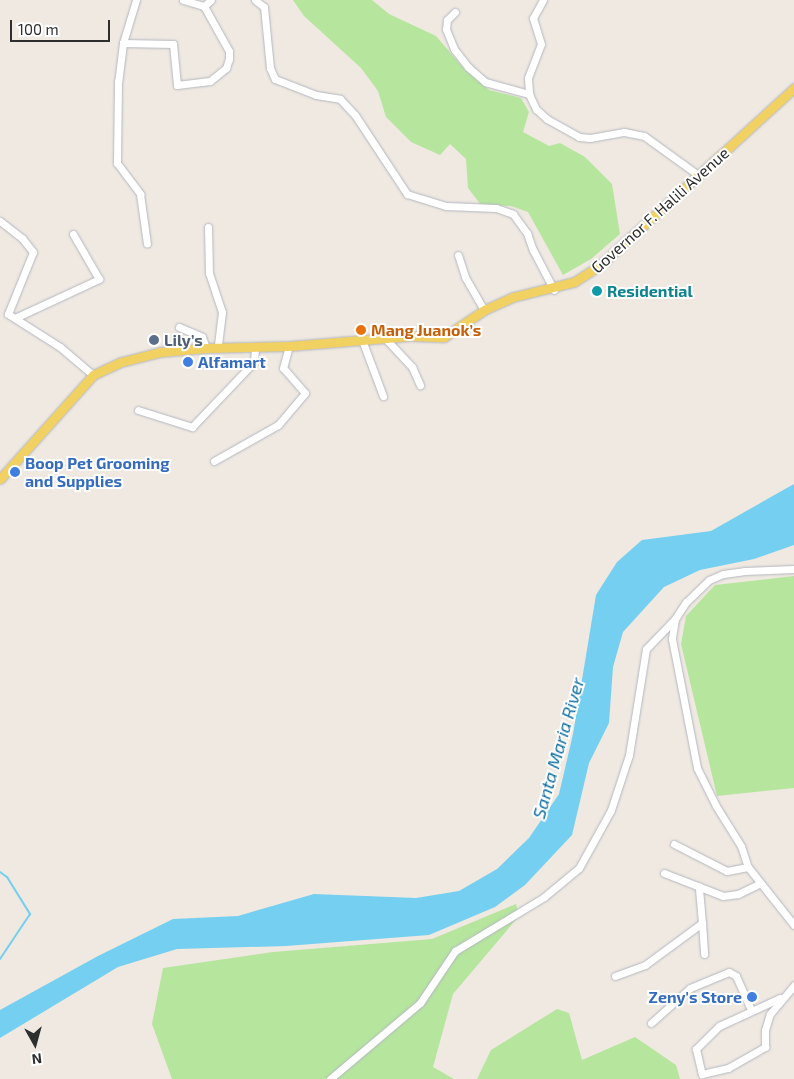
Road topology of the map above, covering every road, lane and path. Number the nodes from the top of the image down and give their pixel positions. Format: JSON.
{"nodes":[{"id":1,"x":136,"y":0,"type":"edge"},
{"id":2,"x":183,"y":0,"type":"edge"},
{"id":3,"x":211,"y":0,"type":"edge"},
{"id":4,"x":255,"y":0,"type":"edge"},
{"id":5,"x":543,"y":0,"type":"edge"},
{"id":6,"x":204,"y":6,"type":"junction"},
{"id":7,"x":455,"y":12,"type":"dead end"},
{"id":8,"x":123,"y":43,"type":"junction"},
{"id":9,"x":794,"y":88,"type":"edge"},
{"id":10,"x":529,"y":94,"type":"junction"},
{"id":11,"x":698,"y":175,"type":"junction"},
{"id":12,"x":0,"y":221,"type":"edge"},
{"id":13,"x":208,"y":227,"type":"dead end"},
{"id":14,"x":73,"y":234,"type":"dead end"},
{"id":15,"x":148,"y":244,"type":"dead end"},
{"id":16,"x":458,"y":255,"type":"dead end"},
{"id":17,"x":554,"y":290,"type":"junction"},
{"id":18,"x":484,"y":310,"type":"junction"},
{"id":19,"x":12,"y":316,"type":"junction"},
{"id":20,"x":179,"y":327,"type":"dead end"},
{"id":21,"x":385,"y":338,"type":"junction"},
{"id":22,"x":362,"y":340,"type":"junction"},
{"id":23,"x":289,"y":346,"type":"junction"},
{"id":24,"x":218,"y":347,"type":"junction"},
{"id":25,"x":206,"y":348,"type":"junction"},
{"id":26,"x":255,"y":348,"type":"junction"},
{"id":27,"x":93,"y":375,"type":"junction"},
{"id":28,"x":420,"y":385,"type":"dead end"},
{"id":29,"x":383,"y":396,"type":"dead end"},
{"id":30,"x":138,"y":410,"type":"dead end"},
{"id":31,"x":214,"y":461,"type":"dead end"},
{"id":32,"x":0,"y":479,"type":"edge"},
{"id":33,"x":794,"y":569,"type":"edge"},
{"id":34,"x":675,"y":619,"type":"junction"},
{"id":35,"x":674,"y":844,"type":"dead end"},
{"id":36,"x":748,"y":867,"type":"junction"},
{"id":37,"x":664,"y":873,"type":"dead end"},
{"id":38,"x":761,"y":882,"type":"junction"},
{"id":39,"x":699,"y":886,"type":"junction"},
{"id":40,"x":702,"y":923,"type":"junction"},
{"id":41,"x":794,"y":924,"type":"edge"},
{"id":42,"x":704,"y":954,"type":"dead end"},
{"id":43,"x":615,"y":976,"type":"dead end"},
{"id":44,"x":794,"y":985,"type":"edge"},
{"id":45,"x":780,"y":998,"type":"junction"},
{"id":46,"x":751,"y":1010,"type":"junction"},
{"id":47,"x":651,"y":1023,"type":"dead end"},
{"id":48,"x":330,"y":1079,"type":"edge"}],
"edges":[{"from":1,"to":8,"type":"street"},
{"from":2,"to":6,"type":"street"},
{"from":3,"to":6,"type":"street"},
{"from":4,"to":17,"type":"street"},
{"from":5,"to":10,"type":"street"},
{"from":6,"to":8,"type":"street"},
{"from":7,"to":10,"type":"street"},
{"from":8,"to":15,"type":"street"},
{"from":9,"to":11,"type":"main road","name":"Governor F. Halili Avenue"},
{"from":10,"to":11,"type":"street"},
{"from":11,"to":17,"type":"main road","name":"Governor F. Halili Avenue"},
{"from":12,"to":19,"type":"street"},
{"from":13,"to":24,"type":"street"},
{"from":14,"to":19,"type":"street"},
{"from":16,"to":18,"type":"street"},
{"from":17,"to":18,"type":"main road","name":"Governor F. Halili Avenue"},
{"from":18,"to":21,"type":"main road","name":"Governor F. Halili Avenue"},
{"from":19,"to":27,"type":"street"},
{"from":20,"to":25,"type":"street"},
{"from":21,"to":22,"type":"main road","name":"Governor F. Halili Avenue"},
{"from":21,"to":28,"type":"street"},
{"from":22,"to":23,"type":"main road","name":"Governor F. Halili Avenue"},
{"from":22,"to":29,"type":"street"},
{"from":23,"to":26,"type":"main road","name":"Governor F. Halili Avenue"},
{"from":23,"to":31,"type":"street"},
{"from":24,"to":25,"type":"main road","name":"Governor F. Halili Avenue"},
{"from":24,"to":26,"type":"main road","name":"Governor F. Halili Avenue"},
{"from":25,"to":27,"type":"main road","name":"Governor F. Halili Avenue"},
{"from":26,"to":30,"type":"street"},
{"from":27,"to":32,"type":"main road","name":"Governor F. Halili Avenue"},
{"from":33,"to":34,"type":"street"},
{"from":34,"to":36,"type":"street"},
{"from":34,"to":48,"type":"street"},
{"from":35,"to":36,"type":"street"},
{"from":36,"to":38,"type":"street"},
{"from":37,"to":39,"type":"street"},
{"from":38,"to":39,"type":"street"},
{"from":38,"to":41,"type":"street"},
{"from":39,"to":40,"type":"street"},
{"from":40,"to":42,"type":"street"},
{"from":40,"to":43,"type":"street"},
{"from":44,"to":45,"type":"street"},
{"from":45,"to":46,"type":"street"},
{"from":45,"to":46,"type":"street"},
{"from":46,"to":47,"type":"street"}]}
